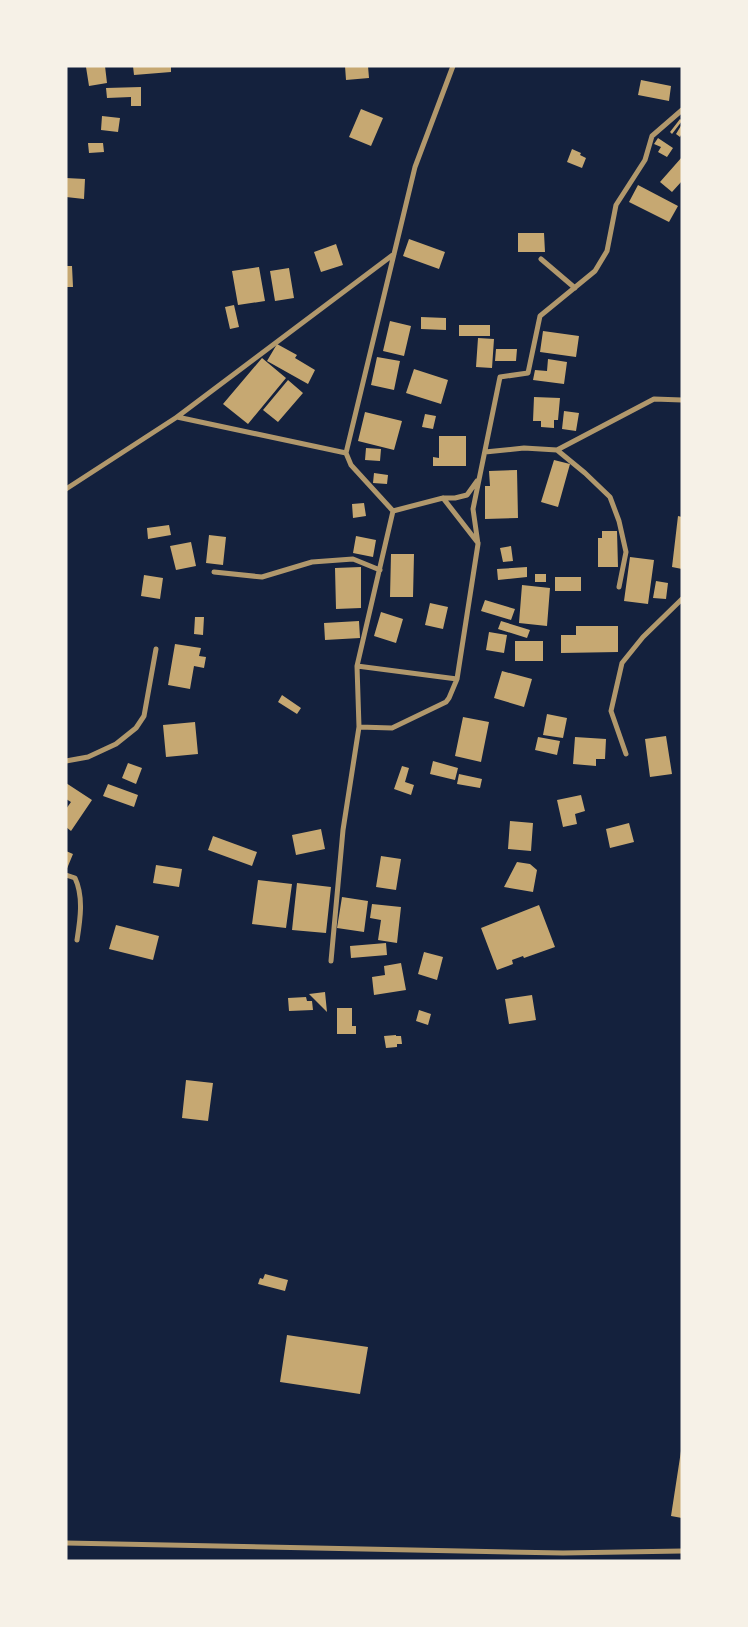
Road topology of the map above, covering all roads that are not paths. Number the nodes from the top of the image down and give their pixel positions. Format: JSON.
{"nodes":[{"id":1,"x":453,"y":66,"type":"edge"},
{"id":2,"x":682,"y":110,"type":"edge"},
{"id":3,"x":395,"y":253,"type":"junction"},
{"id":4,"x":541,"y":259,"type":"dead end"},
{"id":5,"x":575,"y":288,"type":"junction"},
{"id":6,"x":682,"y":400,"type":"edge"},
{"id":7,"x":177,"y":417,"type":"junction"},
{"id":8,"x":557,"y":450,"type":"junction"},
{"id":9,"x":485,"y":452,"type":"junction"},
{"id":10,"x":346,"y":453,"type":"junction"},
{"id":11,"x":481,"y":469,"type":"junction"},
{"id":12,"x":66,"y":490,"type":"edge"},
{"id":13,"x":443,"y":498,"type":"junction"},
{"id":14,"x":393,"y":510,"type":"junction"},
{"id":15,"x":478,"y":544,"type":"junction"},
{"id":16,"x":380,"y":570,"type":"junction"},
{"id":17,"x":214,"y":572,"type":"dead end"},
{"id":18,"x":618,"y":587,"type":"dead end"},
{"id":19,"x":682,"y":599,"type":"edge"},
{"id":20,"x":156,"y":649,"type":"dead end"},
{"id":21,"x":357,"y":666,"type":"junction"},
{"id":22,"x":457,"y":680,"type":"junction"},
{"id":23,"x":359,"y":727,"type":"junction"},
{"id":24,"x":626,"y":754,"type":"dead end"},
{"id":25,"x":66,"y":761,"type":"edge"},
{"id":26,"x":66,"y":875,"type":"edge"},
{"id":27,"x":77,"y":940,"type":"dead end"},
{"id":28,"x":331,"y":961,"type":"dead end"},
{"id":29,"x":66,"y":1543,"type":"edge"},
{"id":30,"x":682,"y":1551,"type":"edge"}],
"edges":[{"from":1,"to":3,"type":"street"},
{"from":2,"to":5,"type":"street"},
{"from":3,"to":7,"type":"street"},
{"from":3,"to":10,"type":"street"},
{"from":4,"to":5,"type":"street"},
{"from":5,"to":9,"type":"street"},
{"from":6,"to":8,"type":"street"},
{"from":7,"to":10,"type":"street"},
{"from":7,"to":12,"type":"street"},
{"from":8,"to":9,"type":"street"},
{"from":8,"to":18,"type":"street"},
{"from":9,"to":11,"type":"street"},
{"from":10,"to":14,"type":"street"},
{"from":11,"to":13,"type":"street"},
{"from":11,"to":15,"type":"street"},
{"from":13,"to":14,"type":"street"},
{"from":13,"to":15,"type":"street"},
{"from":14,"to":16,"type":"street"},
{"from":15,"to":22,"type":"street"},
{"from":16,"to":17,"type":"street"},
{"from":16,"to":21,"type":"street"},
{"from":19,"to":24,"type":"street"},
{"from":20,"to":25,"type":"street"},
{"from":21,"to":22,"type":"street"},
{"from":21,"to":23,"type":"street"},
{"from":22,"to":23,"type":"street"},
{"from":23,"to":28,"type":"street"},
{"from":26,"to":27,"type":"street"},
{"from":29,"to":30,"type":"street"}]}
